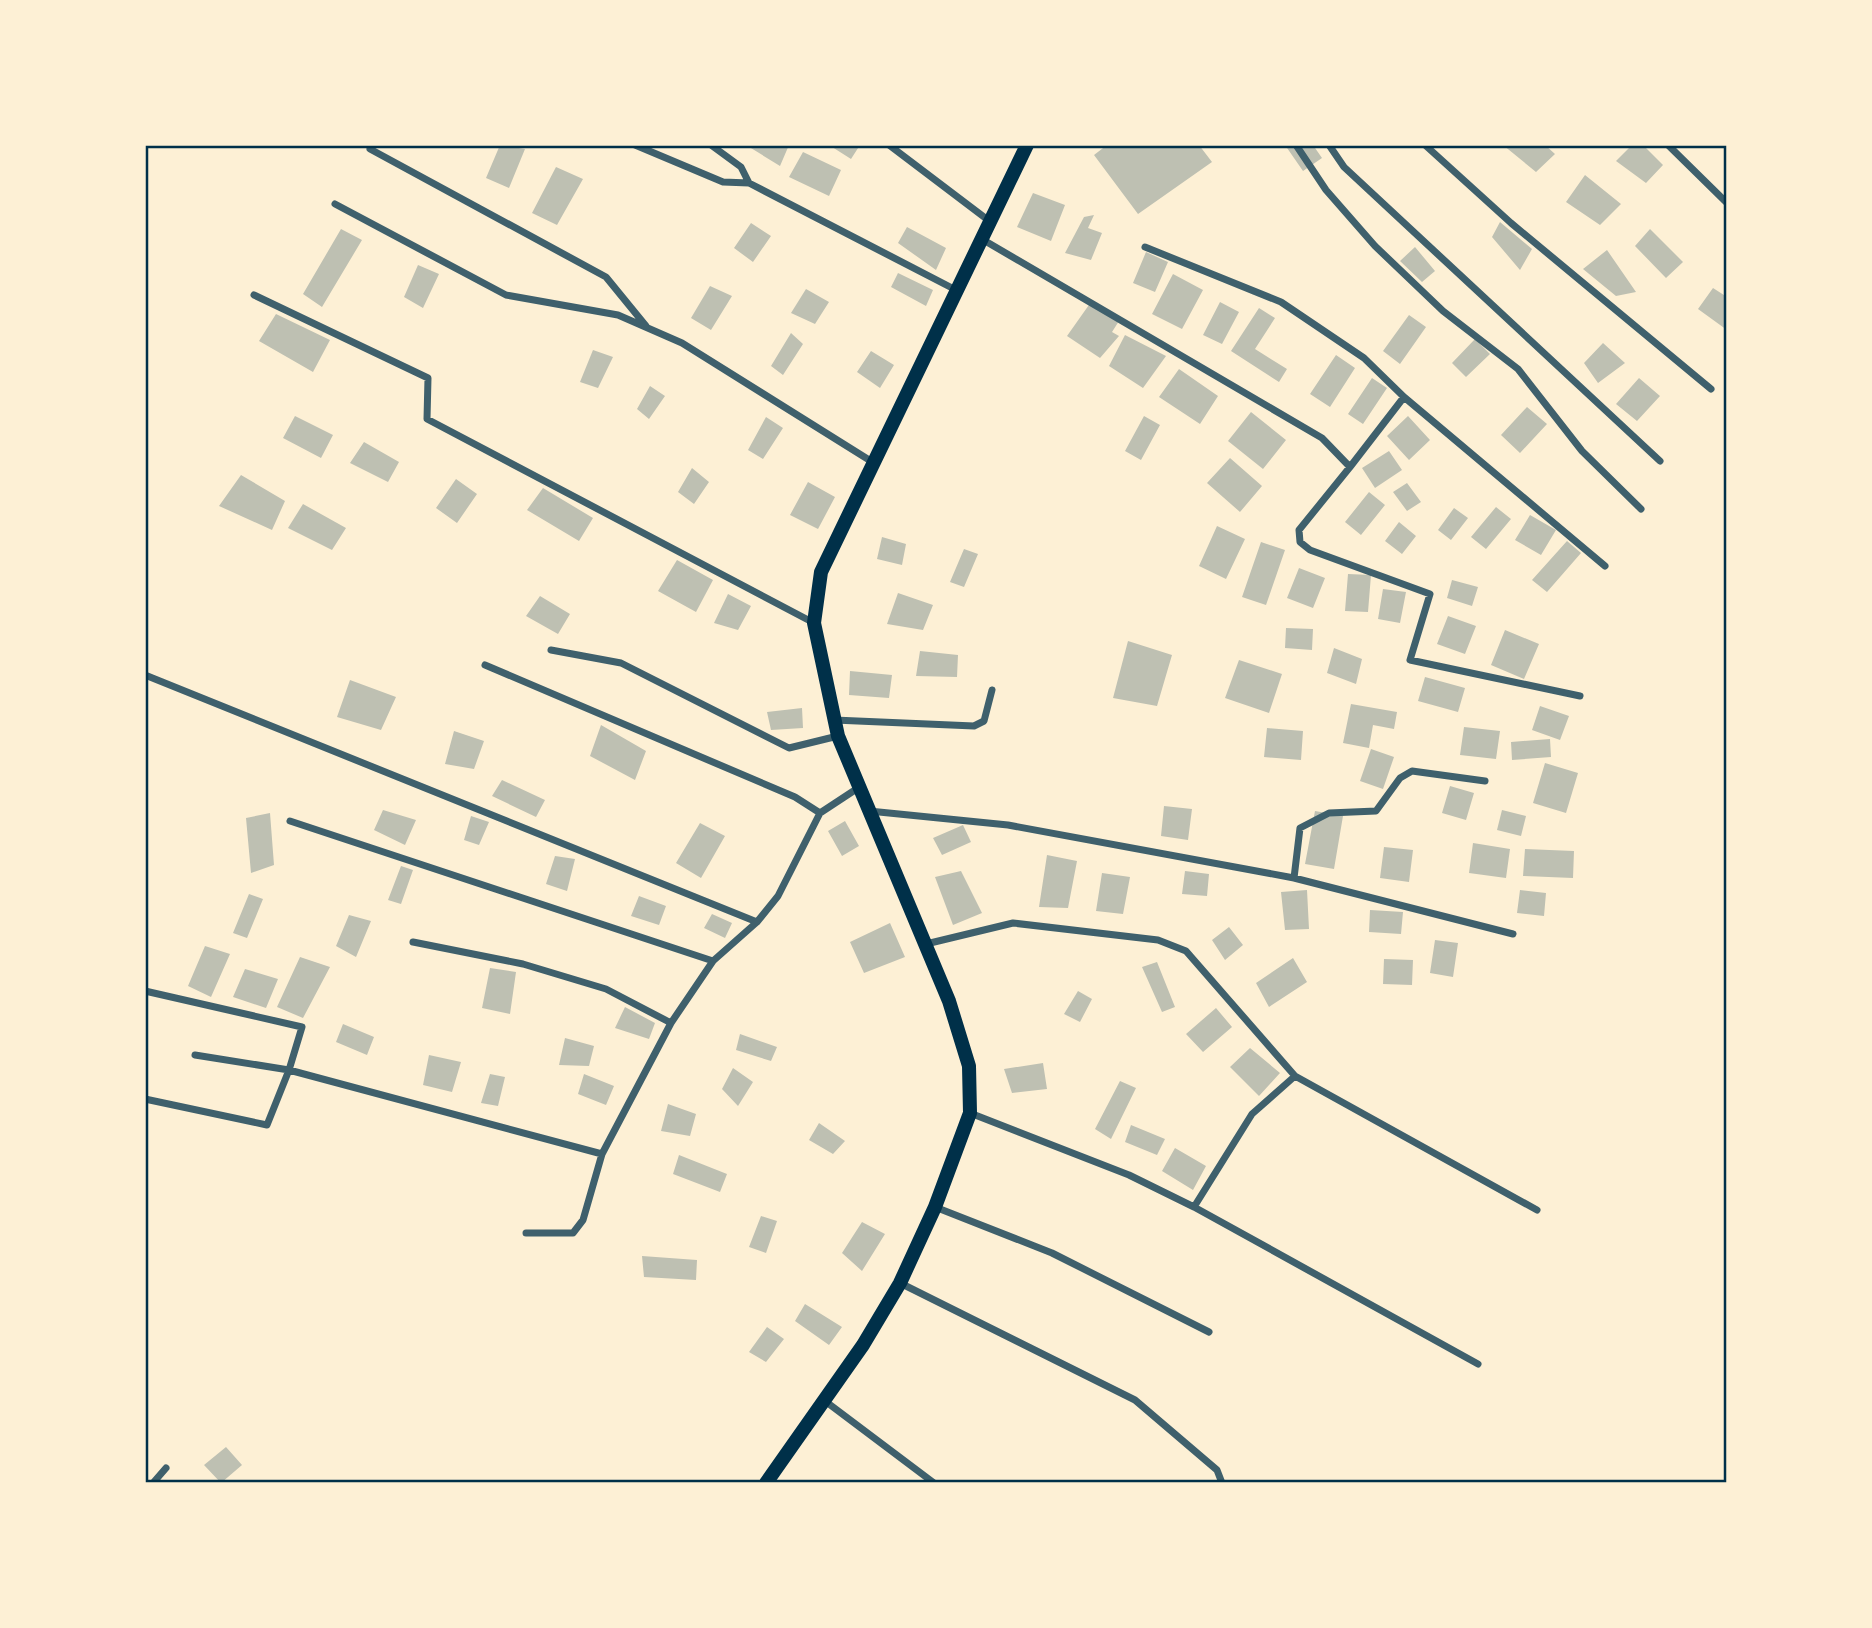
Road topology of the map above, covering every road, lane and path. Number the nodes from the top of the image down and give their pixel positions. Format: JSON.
{"nodes":[{"id":1,"x":635,"y":145,"type":"edge"},
{"id":2,"x":711,"y":145,"type":"edge"},
{"id":3,"x":889,"y":145,"type":"edge"},
{"id":4,"x":1027,"y":145,"type":"edge"},
{"id":5,"x":1296,"y":145,"type":"edge"},
{"id":6,"x":1329,"y":145,"type":"edge"},
{"id":7,"x":1425,"y":145,"type":"edge"},
{"id":8,"x":1668,"y":145,"type":"edge"},
{"id":9,"x":370,"y":149,"type":"dead end"},
{"id":10,"x":750,"y":183,"type":"junction"},
{"id":11,"x":1727,"y":203,"type":"edge"},
{"id":12,"x":335,"y":204,"type":"dead end"},
{"id":13,"x":988,"y":220,"type":"junction"},
{"id":14,"x":980,"y":238,"type":"junction"},
{"id":15,"x":1145,"y":247,"type":"dead end"},
{"id":16,"x":956,"y":290,"type":"junction"},
{"id":17,"x":254,"y":295,"type":"dead end"},
{"id":18,"x":646,"y":327,"type":"junction"},
{"id":19,"x":1710,"y":389,"type":"dead end"},
{"id":20,"x":1404,"y":397,"type":"junction"},
{"id":21,"x":1660,"y":461,"type":"dead end"},
{"id":22,"x":874,"y":463,"type":"junction"},
{"id":23,"x":1350,"y":467,"type":"junction"},
{"id":24,"x":1641,"y":509,"type":"dead end"},
{"id":25,"x":1605,"y":566,"type":"dead end"},
{"id":26,"x":814,"y":623,"type":"junction"},
{"id":27,"x":551,"y":650,"type":"dead end"},
{"id":28,"x":485,"y":665,"type":"dead end"},
{"id":29,"x":145,"y":675,"type":"edge"},
{"id":30,"x":992,"y":690,"type":"dead end"},
{"id":31,"x":1580,"y":696,"type":"dead end"},
{"id":32,"x":834,"y":720,"type":"junction"},
{"id":33,"x":838,"y":736,"type":"junction"},
{"id":34,"x":1485,"y":781,"type":"dead end"},
{"id":35,"x":859,"y":788,"type":"junction"},
{"id":36,"x":867,"y":811,"type":"junction"},
{"id":37,"x":820,"y":813,"type":"junction"},
{"id":38,"x":290,"y":821,"type":"dead end"},
{"id":39,"x":1294,"y":878,"type":"junction"},
{"id":40,"x":757,"y":922,"type":"junction"},
{"id":41,"x":1514,"y":934,"type":"dead end"},
{"id":42,"x":413,"y":942,"type":"dead end"},
{"id":43,"x":926,"y":944,"type":"junction"},
{"id":44,"x":713,"y":961,"type":"junction"},
{"id":45,"x":145,"y":991,"type":"edge"},
{"id":46,"x":671,"y":1023,"type":"junction"},
{"id":47,"x":195,"y":1055,"type":"dead end"},
{"id":48,"x":289,"y":1070,"type":"junction"},
{"id":49,"x":1295,"y":1076,"type":"junction"},
{"id":50,"x":145,"y":1099,"type":"edge"},
{"id":51,"x":970,"y":1113,"type":"junction"},
{"id":52,"x":602,"y":1154,"type":"junction"},
{"id":53,"x":935,"y":1207,"type":"junction"},
{"id":54,"x":1194,"y":1207,"type":"junction"},
{"id":55,"x":1537,"y":1210,"type":"dead end"},
{"id":56,"x":526,"y":1233,"type":"dead end"},
{"id":57,"x":900,"y":1283,"type":"junction"},
{"id":58,"x":1209,"y":1332,"type":"dead end"},
{"id":59,"x":1478,"y":1364,"type":"dead end"},
{"id":60,"x":825,"y":1401,"type":"junction"},
{"id":61,"x":166,"y":1468,"type":"dead end"},
{"id":62,"x":773,"y":1480,"type":"edge"},
{"id":63,"x":153,"y":1483,"type":"edge"},
{"id":64,"x":934,"y":1483,"type":"edge"},
{"id":65,"x":1222,"y":1483,"type":"edge"}],
"edges":[{"from":1,"to":10,"type":"street"},
{"from":2,"to":10,"type":"street"},
{"from":3,"to":13,"type":"street"},
{"from":4,"to":13,"type":"main road"},
{"from":5,"to":24,"type":"street"},
{"from":6,"to":21,"type":"street"},
{"from":7,"to":19,"type":"street"},
{"from":8,"to":11,"type":"street"},
{"from":9,"to":18,"type":"street"},
{"from":10,"to":16,"type":"street"},
{"from":12,"to":18,"type":"street"},
{"from":13,"to":14,"type":"main road"},
{"from":14,"to":16,"type":"main road"},
{"from":14,"to":23,"type":"street"},
{"from":15,"to":20,"type":"street"},
{"from":16,"to":22,"type":"main road"},
{"from":17,"to":26,"type":"street"},
{"from":18,"to":22,"type":"street"},
{"from":20,"to":23,"type":"street"},
{"from":20,"to":25,"type":"street"},
{"from":22,"to":26,"type":"main road"},
{"from":23,"to":31,"type":"street"},
{"from":26,"to":32,"type":"main road"},
{"from":27,"to":33,"type":"street"},
{"from":28,"to":37,"type":"street"},
{"from":29,"to":40,"type":"street"},
{"from":30,"to":32,"type":"street"},
{"from":32,"to":33,"type":"main road"},
{"from":33,"to":35,"type":"main road"},
{"from":34,"to":39,"type":"street"},
{"from":35,"to":36,"type":"main road"},
{"from":35,"to":37,"type":"street"},
{"from":36,"to":39,"type":"street"},
{"from":36,"to":43,"type":"main road"},
{"from":37,"to":40,"type":"street"},
{"from":38,"to":44,"type":"street"},
{"from":39,"to":41,"type":"street"},
{"from":40,"to":44,"type":"street"},
{"from":42,"to":46,"type":"street"},
{"from":43,"to":49,"type":"street"},
{"from":43,"to":51,"type":"main road"},
{"from":44,"to":46,"type":"street"},
{"from":45,"to":48,"type":"street"},
{"from":46,"to":52,"type":"street"},
{"from":47,"to":48,"type":"street"},
{"from":48,"to":50,"type":"street"},
{"from":48,"to":52,"type":"street"},
{"from":49,"to":54,"type":"street"},
{"from":49,"to":55,"type":"street"},
{"from":51,"to":53,"type":"main road"},
{"from":51,"to":54,"type":"street"},
{"from":52,"to":56,"type":"street"},
{"from":53,"to":57,"type":"main road"},
{"from":53,"to":58,"type":"street"},
{"from":54,"to":59,"type":"street"},
{"from":57,"to":60,"type":"main road"},
{"from":57,"to":65,"type":"street"},
{"from":60,"to":62,"type":"main road"},
{"from":60,"to":64,"type":"street"},
{"from":61,"to":63,"type":"street"}]}
